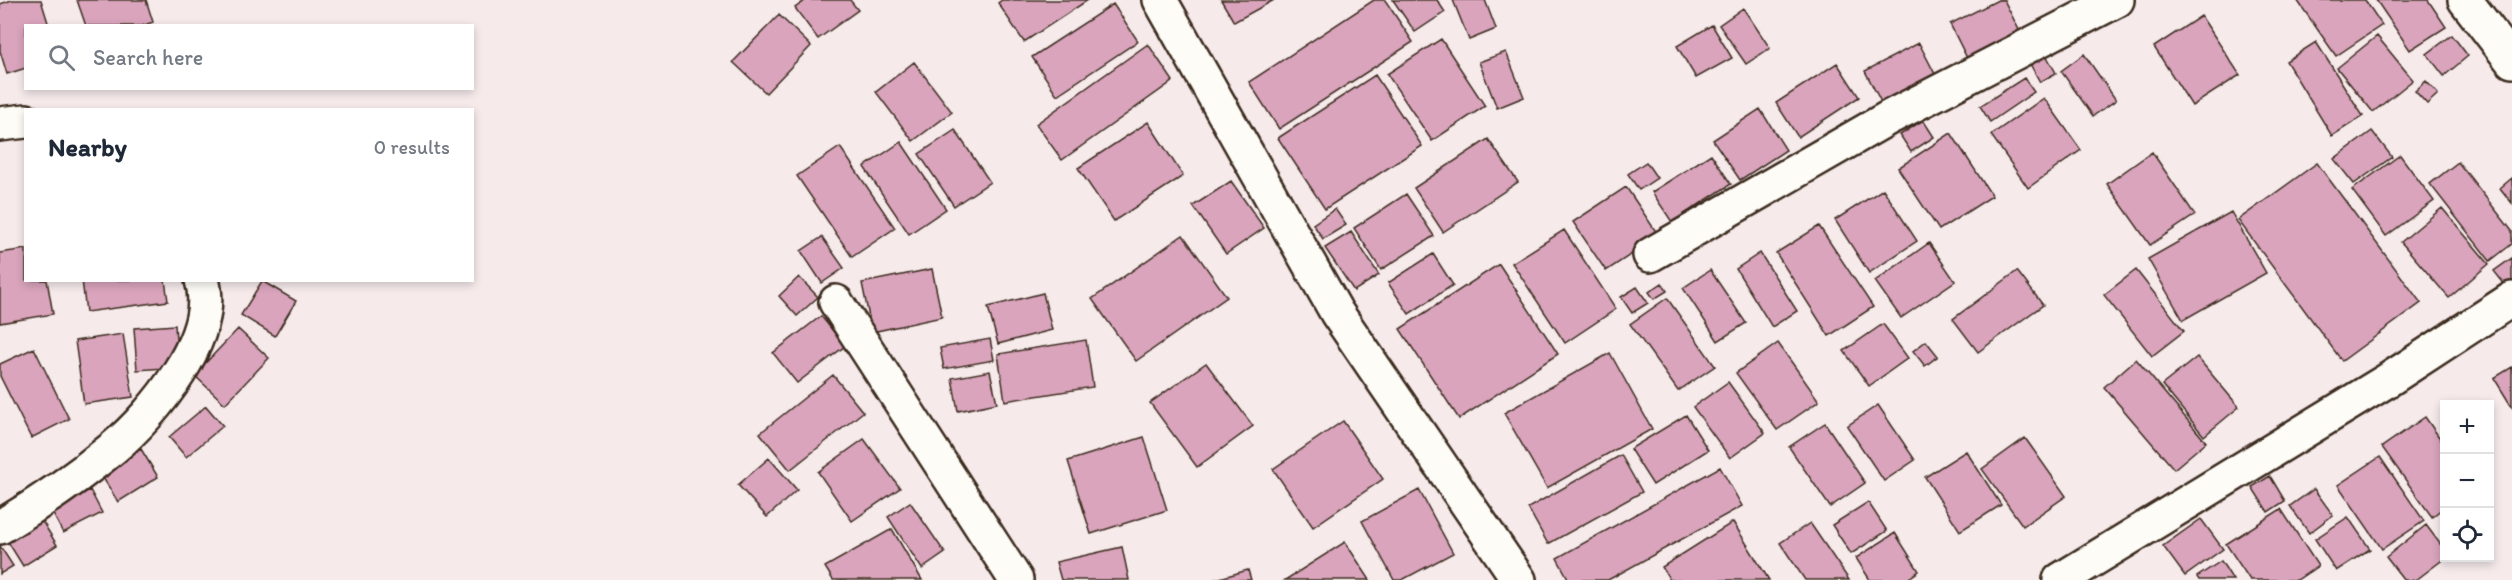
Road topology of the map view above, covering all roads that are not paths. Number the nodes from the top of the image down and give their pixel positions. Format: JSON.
{"nodes":[{"id":1,"x":1160,"y":0,"type":"edge"},
{"id":2,"x":2117,"y":0,"type":"edge"},
{"id":3,"x":2465,"y":0,"type":"edge"},
{"id":4,"x":2512,"y":61,"type":"edge"},
{"id":5,"x":24,"y":121,"type":"edge"},
{"id":6,"x":0,"y":124,"type":"edge"},
{"id":7,"x":1650,"y":255,"type":"dead end"},
{"id":8,"x":203,"y":282,"type":"edge"},
{"id":9,"x":2512,"y":299,"type":"edge"},
{"id":10,"x":837,"y":302,"type":"dead end"},
{"id":11,"x":0,"y":526,"type":"edge"},
{"id":12,"x":1016,"y":580,"type":"edge"},
{"id":13,"x":1519,"y":580,"type":"edge"},
{"id":14,"x":2060,"y":580,"type":"edge"}],
"edges":[{"from":1,"to":13,"type":"street"},
{"from":2,"to":7,"type":"street"},
{"from":3,"to":4,"type":"street"},
{"from":5,"to":6,"type":"street"},
{"from":8,"to":11,"type":"street"},
{"from":9,"to":14,"type":"street"},
{"from":10,"to":12,"type":"street"}]}
